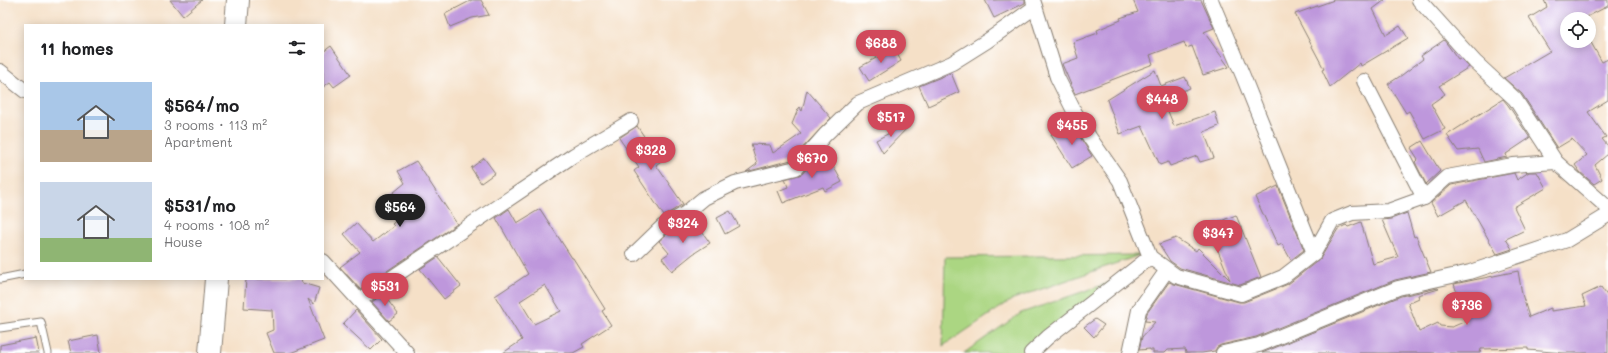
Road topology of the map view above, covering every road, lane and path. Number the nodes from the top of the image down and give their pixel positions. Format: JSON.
{"nodes":[{"id":1,"x":238,"y":0,"type":"edge"},
{"id":2,"x":1211,"y":0,"type":"edge"},
{"id":3,"x":1419,"y":0,"type":"edge"},
{"id":4,"x":1034,"y":4,"type":"edge"},
{"id":5,"x":236,"y":24,"type":"edge"},
{"id":6,"x":0,"y":71,"type":"edge"},
{"id":7,"x":1364,"y":80,"type":"dead end"},
{"id":8,"x":24,"y":90,"type":"edge"},
{"id":9,"x":631,"y":121,"type":"dead end"},
{"id":10,"x":1556,"y":162,"type":"junction"},
{"id":11,"x":1424,"y":198,"type":"junction"},
{"id":12,"x":1608,"y":208,"type":"edge"},
{"id":13,"x":1608,"y":215,"type":"edge"},
{"id":14,"x":1314,"y":253,"type":"junction"},
{"id":15,"x":634,"y":254,"type":"dead end"},
{"id":16,"x":1150,"y":257,"type":"junction"},
{"id":17,"x":324,"y":262,"type":"edge"},
{"id":18,"x":1167,"y":270,"type":"junction"},
{"id":19,"x":24,"y":274,"type":"edge"},
{"id":20,"x":0,"y":279,"type":"edge"},
{"id":21,"x":216,"y":280,"type":"edge"},
{"id":22,"x":359,"y":300,"type":"junction"},
{"id":23,"x":0,"y":328,"type":"edge"},
{"id":24,"x":48,"y":353,"type":"edge"},
{"id":25,"x":210,"y":353,"type":"edge"},
{"id":26,"x":407,"y":353,"type":"edge"},
{"id":27,"x":1030,"y":353,"type":"edge"},
{"id":28,"x":1130,"y":353,"type":"edge"},
{"id":29,"x":1223,"y":353,"type":"edge"}],
"edges":[{"from":1,"to":5,"type":"highway"},
{"from":2,"to":14,"type":"street"},
{"from":3,"to":10,"type":"street"},
{"from":4,"to":15,"type":"street"},
{"from":4,"to":16,"type":"street"},
{"from":6,"to":8,"type":"street"},
{"from":7,"to":11,"type":"street"},
{"from":9,"to":22,"type":"street"},
{"from":10,"to":11,"type":"street"},
{"from":10,"to":12,"type":"street"},
{"from":11,"to":14,"type":"street"},
{"from":13,"to":29,"type":"street"},
{"from":14,"to":18,"type":"street"},
{"from":16,"to":18,"type":"street"},
{"from":16,"to":27,"type":"street"},
{"from":17,"to":22,"type":"street"},
{"from":18,"to":28,"type":"street"},
{"from":19,"to":20,"type":"lane"},
{"from":21,"to":25,"type":"highway"},
{"from":22,"to":26,"type":"street"},
{"from":23,"to":24,"type":"lane"}]}
